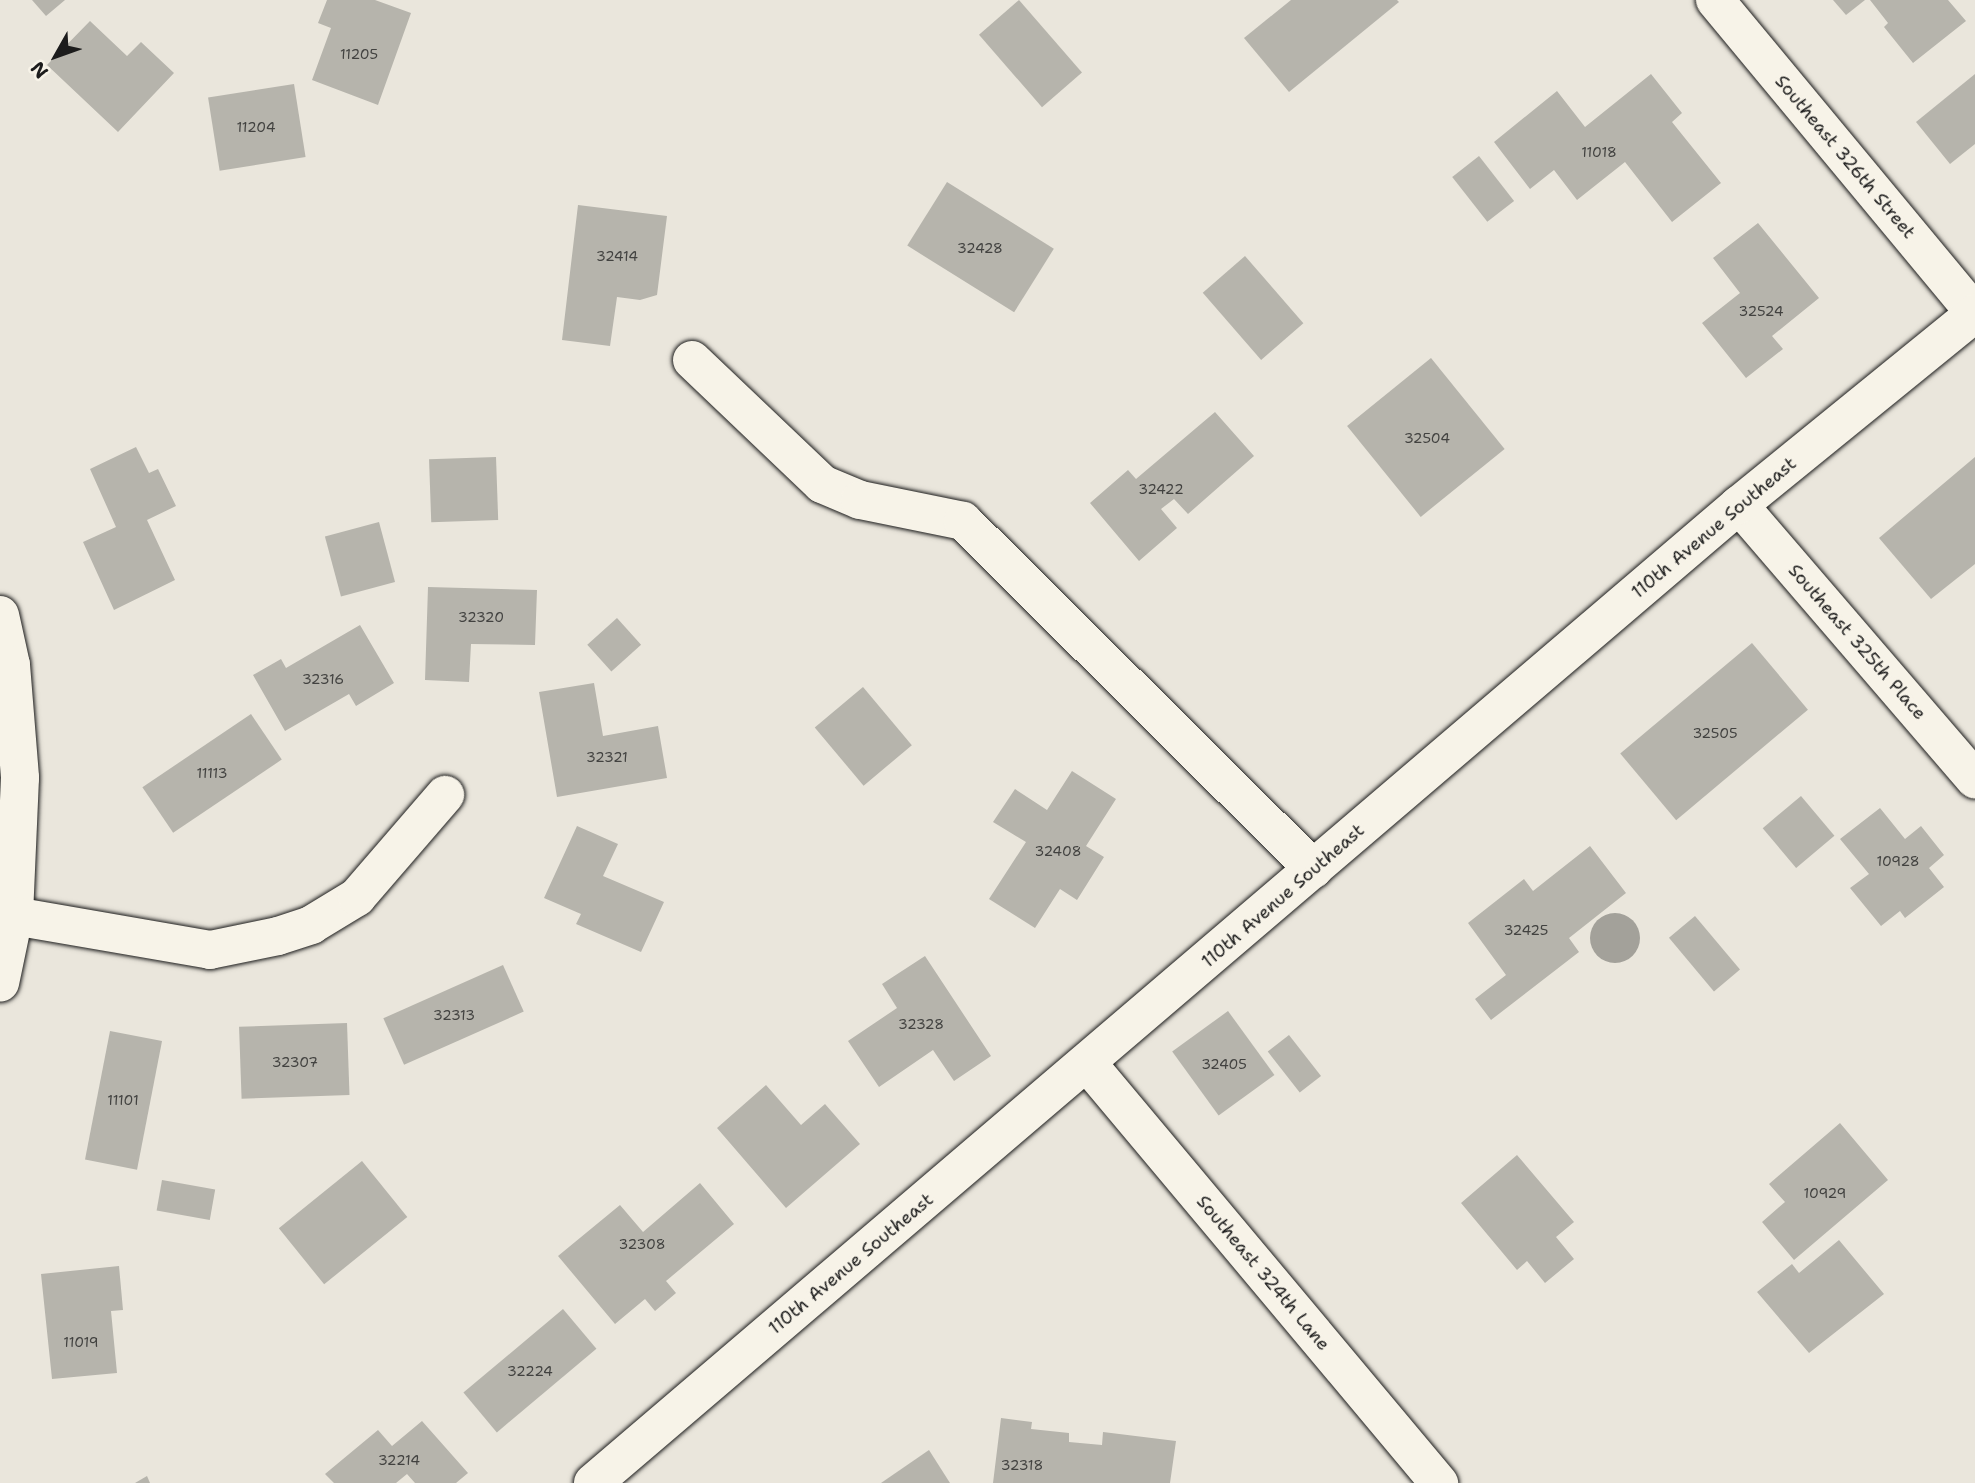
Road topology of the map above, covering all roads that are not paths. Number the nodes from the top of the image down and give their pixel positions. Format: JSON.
{"nodes":[{"id":1,"x":1716,"y":0,"type":"edge"},
{"id":2,"x":1975,"y":313,"type":"edge"},
{"id":3,"x":692,"y":360,"type":"dead end"},
{"id":4,"x":1739,"y":505,"type":"junction"},
{"id":5,"x":0,"y":615,"type":"edge"},
{"id":6,"x":1975,"y":779,"type":"edge"},
{"id":7,"x":445,"y":794,"type":"dead end"},
{"id":8,"x":1314,"y":869,"type":"junction"},
{"id":9,"x":14,"y":916,"type":"junction"},
{"id":10,"x":0,"y":983,"type":"edge"},
{"id":11,"x":1088,"y":1064,"type":"junction"},
{"id":12,"x":593,"y":1483,"type":"edge"},
{"id":13,"x":1439,"y":1483,"type":"edge"}],
"edges":[{"from":1,"to":2,"type":"street","name":"Southeast 326th Street"},
{"from":2,"to":4,"type":"street","name":"110th Avenue Southeast"},
{"from":3,"to":8,"type":"street"},
{"from":4,"to":6,"type":"street","name":"Southeast 325th Place"},
{"from":4,"to":8,"type":"street","name":"110th Avenue Southeast"},
{"from":5,"to":9,"type":"street"},
{"from":7,"to":9,"type":"street"},
{"from":8,"to":11,"type":"street","name":"110th Avenue Southeast"},
{"from":9,"to":10,"type":"street"},
{"from":11,"to":12,"type":"street","name":"110th Avenue Southeast"},
{"from":11,"to":13,"type":"street","name":"Southeast 324th Lane"}]}
